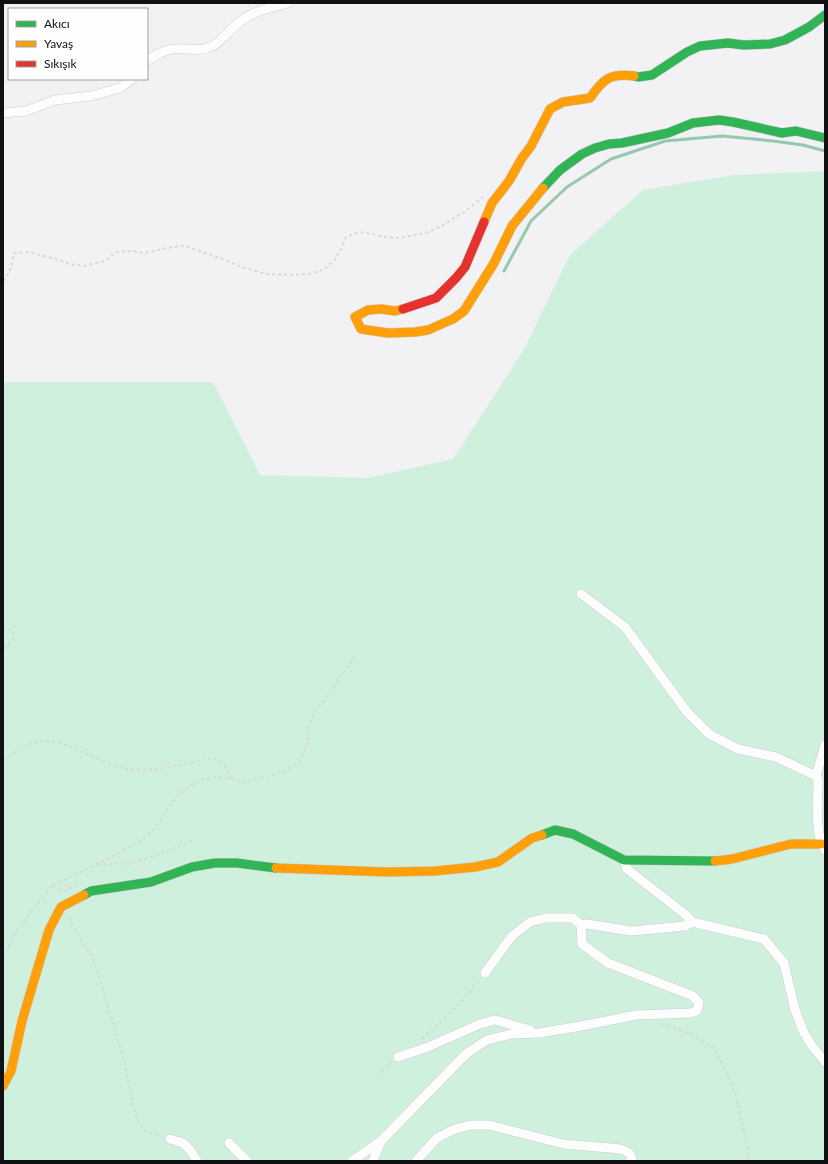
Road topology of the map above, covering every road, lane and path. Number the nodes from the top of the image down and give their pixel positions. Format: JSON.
{"nodes":[{"id":1,"x":288,"y":3,"type":"edge"},
{"id":2,"x":825,"y":14,"type":"edge"},
{"id":3,"x":148,"y":61,"type":"edge"},
{"id":4,"x":131,"y":80,"type":"edge"},
{"id":5,"x":3,"y":114,"type":"edge"},
{"id":6,"x":825,"y":138,"type":"edge"},
{"id":7,"x":487,"y":193,"type":"dead end"},
{"id":8,"x":3,"y":281,"type":"edge"},
{"id":9,"x":581,"y":594,"type":"dead end"},
{"id":10,"x":3,"y":627,"type":"edge"},
{"id":11,"x":3,"y":650,"type":"edge"},
{"id":12,"x":355,"y":656,"type":"dead end"},
{"id":13,"x":825,"y":745,"type":"edge"},
{"id":14,"x":3,"y":760,"type":"edge"},
{"id":15,"x":816,"y":776,"type":"junction"},
{"id":16,"x":231,"y":779,"type":"junction"},
{"id":17,"x":192,"y":842,"type":"dead end"},
{"id":18,"x":823,"y":847,"type":"edge"},
{"id":19,"x":624,"y":860,"type":"junction"},
{"id":20,"x":95,"y":864,"type":"junction"},
{"id":21,"x":83,"y":883,"type":"dead end"},
{"id":22,"x":51,"y":886,"type":"junction"},
{"id":23,"x":61,"y":907,"type":"junction"},
{"id":24,"x":692,"y":922,"type":"junction"},
{"id":25,"x":581,"y":925,"type":"junction"},
{"id":26,"x":3,"y":958,"type":"edge"},
{"id":27,"x":485,"y":973,"type":"joint"},
{"id":28,"x":656,"y":1022,"type":"dead end"},
{"id":29,"x":539,"y":1033,"type":"junction"},
{"id":30,"x":420,"y":1040,"type":"dead end"},
{"id":31,"x":398,"y":1057,"type":"joint"},
{"id":32,"x":825,"y":1062,"type":"edge"},
{"id":33,"x":377,"y":1076,"type":"dead end"},
{"id":34,"x":3,"y":1086,"type":"edge"},
{"id":35,"x":170,"y":1139,"type":"joint"},
{"id":36,"x":381,"y":1141,"type":"junction"},
{"id":37,"x":230,"y":1143,"type":"dead end"},
{"id":38,"x":197,"y":1161,"type":"edge"},
{"id":39,"x":247,"y":1161,"type":"edge"},
{"id":40,"x":352,"y":1161,"type":"edge"},
{"id":41,"x":373,"y":1161,"type":"edge"},
{"id":42,"x":416,"y":1161,"type":"edge"},
{"id":43,"x":630,"y":1161,"type":"edge"},
{"id":44,"x":748,"y":1161,"type":"edge"}],
"edges":[{"from":1,"to":3,"type":"street"},
{"from":2,"to":6,"type":"street"},
{"from":4,"to":5,"type":"street"},
{"from":7,"to":8,"type":"path"},
{"from":9,"to":15,"type":"street"},
{"from":10,"to":11,"type":"path"},
{"from":12,"to":16,"type":"path"},
{"from":13,"to":15,"type":"street"},
{"from":14,"to":16,"type":"path"},
{"from":15,"to":18,"type":"street"},
{"from":16,"to":20,"type":"path"},
{"from":17,"to":20,"type":"path"},
{"from":18,"to":19,"type":"street"},
{"from":19,"to":23,"type":"street"},
{"from":19,"to":24,"type":"street"},
{"from":20,"to":22,"type":"path"},
{"from":21,"to":22,"type":"path"},
{"from":22,"to":26,"type":"path"},
{"from":23,"to":34,"type":"street"},
{"from":23,"to":35,"type":"path"},
{"from":24,"to":25,"type":"street"},
{"from":24,"to":32,"type":"street"},
{"from":25,"to":27,"type":"street"},
{"from":25,"to":29,"type":"street"},
{"from":27,"to":30,"type":"path"},
{"from":28,"to":44,"type":"path"},
{"from":29,"to":31,"type":"street"},
{"from":29,"to":36,"type":"street"},
{"from":31,"to":33,"type":"path"},
{"from":35,"to":38,"type":"street"},
{"from":36,"to":40,"type":"street"},
{"from":36,"to":41,"type":"street"},
{"from":37,"to":39,"type":"street"},
{"from":42,"to":43,"type":"street"}]}
